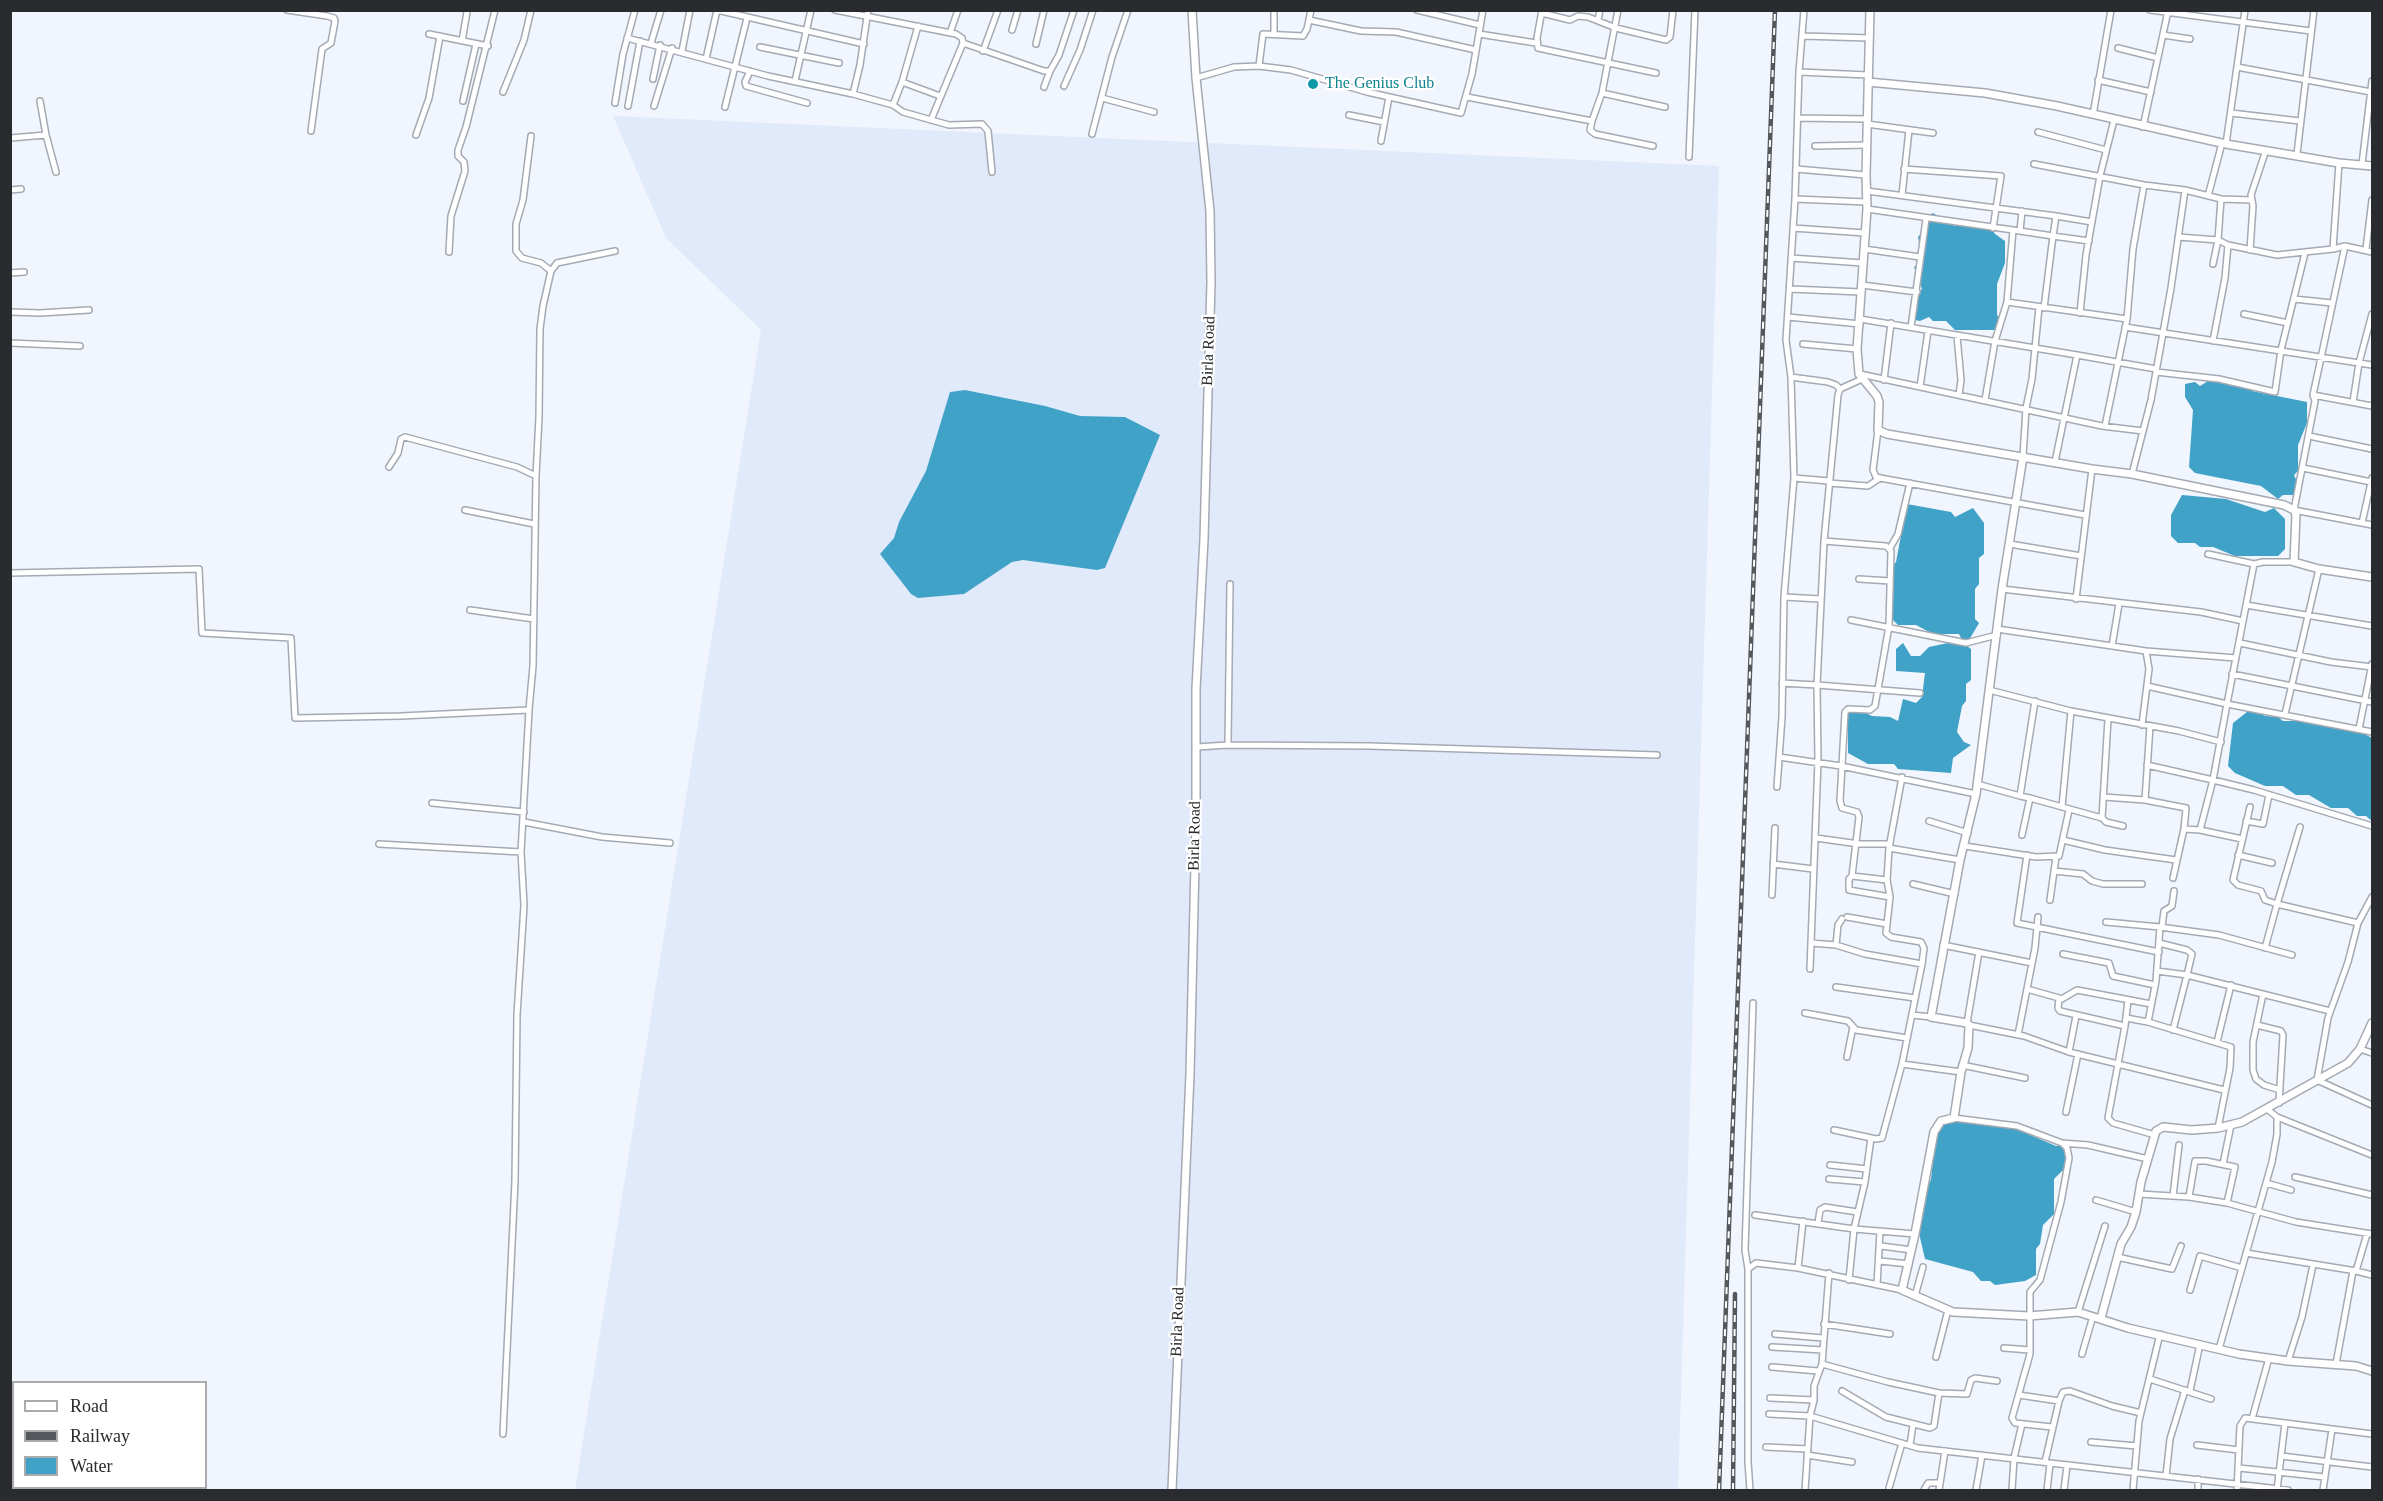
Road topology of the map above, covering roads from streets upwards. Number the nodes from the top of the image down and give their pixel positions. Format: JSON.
{"nodes":[{"id":1,"x":287,"y":10,"type":"edge"},
{"id":2,"x":495,"y":10,"type":"edge"},
{"id":3,"x":531,"y":10,"type":"edge"},
{"id":4,"x":635,"y":10,"type":"edge"},
{"id":5,"x":661,"y":10,"type":"edge"},
{"id":6,"x":690,"y":10,"type":"edge"},
{"id":7,"x":717,"y":10,"type":"edge"},
{"id":8,"x":811,"y":10,"type":"edge"},
{"id":9,"x":834,"y":10,"type":"edge"},
{"id":10,"x":957,"y":10,"type":"edge"},
{"id":11,"x":998,"y":10,"type":"edge"},
{"id":12,"x":1018,"y":10,"type":"edge"},
{"id":13,"x":1044,"y":10,"type":"edge"},
{"id":14,"x":1074,"y":10,"type":"edge"},
{"id":15,"x":1093,"y":10,"type":"edge"},
{"id":16,"x":1128,"y":10,"type":"edge"},
{"id":17,"x":1192,"y":10,"type":"edge"},
{"id":18,"x":1274,"y":10,"type":"edge"},
{"id":19,"x":1311,"y":10,"type":"edge"},
{"id":20,"x":1417,"y":10,"type":"edge"},
{"id":21,"x":1483,"y":10,"type":"edge"},
{"id":22,"x":1600,"y":10,"type":"edge"},
{"id":23,"x":1618,"y":10,"type":"edge"},
{"id":24,"x":1673,"y":10,"type":"edge"},
{"id":25,"x":1695,"y":10,"type":"edge"},
{"id":26,"x":1804,"y":10,"type":"edge"},
{"id":27,"x":1870,"y":10,"type":"edge"},
{"id":28,"x":2111,"y":10,"type":"edge"},
{"id":29,"x":2150,"y":10,"type":"edge"},
{"id":30,"x":2244,"y":10,"type":"edge"},
{"id":31,"x":2313,"y":10,"type":"edge"},
{"id":32,"x":467,"y":12,"type":"dead end"},
{"id":33,"x":1542,"y":12,"type":"edge"},
{"id":34,"x":2168,"y":12,"type":"edge"},
{"id":35,"x":868,"y":13,"type":"edge"},
{"id":36,"x":747,"y":18,"type":"junction"},
{"id":37,"x":1309,"y":20,"type":"junction"},
{"id":38,"x":1598,"y":20,"type":"junction"},
{"id":39,"x":2243,"y":22,"type":"junction"},
{"id":40,"x":1480,"y":25,"type":"junction"},
{"id":41,"x":918,"y":26,"type":"junction"},
{"id":42,"x":1616,"y":28,"type":"junction"},
{"id":43,"x":1012,"y":30,"type":"dead end"},
{"id":44,"x":2311,"y":31,"type":"junction"},
{"id":45,"x":807,"y":32,"type":"junction"},
{"id":46,"x":950,"y":33,"type":"junction"},
{"id":47,"x":429,"y":34,"type":"dead end"},
{"id":48,"x":1274,"y":34,"type":"junction"},
{"id":49,"x":1479,"y":34,"type":"junction"},
{"id":50,"x":2163,"y":35,"type":"junction"},
{"id":51,"x":440,"y":36,"type":"junction"},
{"id":52,"x":1803,"y":36,"type":"junction"},
{"id":53,"x":627,"y":38,"type":"junction"},
{"id":54,"x":1869,"y":38,"type":"junction"},
{"id":55,"x":2190,"y":39,"type":"dead end"},
{"id":56,"x":462,"y":41,"type":"junction"},
{"id":57,"x":640,"y":41,"type":"junction"},
{"id":58,"x":651,"y":43,"type":"junction"},
{"id":59,"x":1536,"y":43,"type":"junction"},
{"id":60,"x":476,"y":44,"type":"junction"},
{"id":61,"x":864,"y":44,"type":"junction"},
{"id":62,"x":963,"y":44,"type":"junction"},
{"id":63,"x":1036,"y":44,"type":"dead end"},
{"id":64,"x":660,"y":45,"type":"junction"},
{"id":65,"x":488,"y":46,"type":"junction"},
{"id":66,"x":760,"y":47,"type":"dead end"},
{"id":67,"x":672,"y":48,"type":"junction"},
{"id":68,"x":2118,"y":48,"type":"dead end"},
{"id":69,"x":1476,"y":50,"type":"junction"},
{"id":70,"x":682,"y":51,"type":"junction"},
{"id":71,"x":983,"y":51,"type":"junction"},
{"id":72,"x":801,"y":56,"type":"junction"},
{"id":73,"x":2158,"y":58,"type":"junction"},
{"id":74,"x":706,"y":59,"type":"junction"},
{"id":75,"x":839,"y":63,"type":"dead end"},
{"id":76,"x":1609,"y":64,"type":"junction"},
{"id":77,"x":1259,"y":66,"type":"junction"},
{"id":78,"x":735,"y":67,"type":"junction"},
{"id":79,"x":2237,"y":67,"type":"junction"},
{"id":80,"x":750,"y":71,"type":"junction"},
{"id":81,"x":1050,"y":71,"type":"junction"},
{"id":82,"x":1799,"y":72,"type":"junction"},
{"id":83,"x":1656,"y":73,"type":"dead end"},
{"id":84,"x":1196,"y":78,"type":"junction"},
{"id":85,"x":1868,"y":78,"type":"junction"},
{"id":86,"x":653,"y":79,"type":"dead end"},
{"id":87,"x":2304,"y":79,"type":"junction"},
{"id":88,"x":2098,"y":80,"type":"junction"},
{"id":89,"x":795,"y":81,"type":"junction"},
{"id":90,"x":2373,"y":81,"type":"edge"},
{"id":91,"x":902,"y":82,"type":"junction"},
{"id":92,"x":1064,"y":86,"type":"dead end"},
{"id":93,"x":1044,"y":87,"type":"dead end"},
{"id":94,"x":503,"y":92,"type":"dead end"},
{"id":95,"x":2151,"y":92,"type":"junction"},
{"id":96,"x":2371,"y":92,"type":"edge"},
{"id":97,"x":853,"y":93,"type":"junction"},
{"id":98,"x":1602,"y":93,"type":"junction"},
{"id":99,"x":940,"y":96,"type":"junction"},
{"id":100,"x":1389,"y":97,"type":"junction"},
{"id":101,"x":1467,"y":97,"type":"junction"},
{"id":102,"x":1102,"y":98,"type":"junction"},
{"id":103,"x":40,"y":101,"type":"dead end"},
{"id":104,"x":463,"y":101,"type":"dead end"},
{"id":105,"x":615,"y":103,"type":"dead end"},
{"id":106,"x":807,"y":103,"type":"dead end"},
{"id":107,"x":893,"y":105,"type":"junction"},
{"id":108,"x":628,"y":106,"type":"dead end"},
{"id":109,"x":654,"y":106,"type":"dead end"},
{"id":110,"x":725,"y":107,"type":"dead end"},
{"id":111,"x":1665,"y":107,"type":"dead end"},
{"id":112,"x":1154,"y":112,"type":"dead end"},
{"id":113,"x":2231,"y":113,"type":"junction"},
{"id":114,"x":1349,"y":115,"type":"dead end"},
{"id":115,"x":2093,"y":115,"type":"junction"},
{"id":116,"x":1798,"y":118,"type":"junction"},
{"id":117,"x":931,"y":120,"type":"junction"},
{"id":118,"x":2114,"y":120,"type":"junction"},
{"id":119,"x":1867,"y":121,"type":"junction"},
{"id":120,"x":2300,"y":121,"type":"junction"},
{"id":121,"x":1384,"y":122,"type":"junction"},
{"id":122,"x":1592,"y":122,"type":"junction"},
{"id":123,"x":2143,"y":127,"type":"junction"},
{"id":124,"x":1909,"y":130,"type":"junction"},
{"id":125,"x":311,"y":131,"type":"dead end"},
{"id":126,"x":2038,"y":132,"type":"dead end"},
{"id":127,"x":1092,"y":134,"type":"dead end"},
{"id":128,"x":1933,"y":134,"type":"dead end"},
{"id":129,"x":46,"y":135,"type":"junction"},
{"id":130,"x":417,"y":135,"type":"dead end"},
{"id":131,"x":531,"y":136,"type":"dead end"},
{"id":132,"x":10,"y":138,"type":"edge"},
{"id":133,"x":1381,"y":141,"type":"dead end"},
{"id":134,"x":2224,"y":144,"type":"junction"},
{"id":135,"x":1653,"y":146,"type":"dead end"},
{"id":136,"x":1815,"y":146,"type":"dead end"},
{"id":137,"x":1867,"y":146,"type":"junction"},
{"id":138,"x":2106,"y":150,"type":"junction"},
{"id":139,"x":2266,"y":150,"type":"junction"},
{"id":140,"x":2297,"y":154,"type":"junction"},
{"id":141,"x":1689,"y":157,"type":"dead end"},
{"id":142,"x":2339,"y":163,"type":"junction"},
{"id":143,"x":2034,"y":164,"type":"dead end"},
{"id":144,"x":2362,"y":164,"type":"junction"},
{"id":145,"x":2373,"y":166,"type":"edge"},
{"id":146,"x":1796,"y":169,"type":"junction"},
{"id":147,"x":1904,"y":169,"type":"junction"},
{"id":148,"x":57,"y":172,"type":"dead end"},
{"id":149,"x":992,"y":172,"type":"dead end"},
{"id":150,"x":1866,"y":175,"type":"junction"},
{"id":151,"x":2100,"y":176,"type":"junction"},
{"id":152,"x":2144,"y":185,"type":"junction"},
{"id":153,"x":21,"y":189,"type":"dead end"},
{"id":154,"x":10,"y":190,"type":"edge"},
{"id":155,"x":2185,"y":190,"type":"junction"},
{"id":156,"x":1867,"y":191,"type":"junction"},
{"id":157,"x":1902,"y":195,"type":"junction"},
{"id":158,"x":2208,"y":196,"type":"junction"},
{"id":159,"x":1794,"y":199,"type":"junction"},
{"id":160,"x":2221,"y":199,"type":"junction"},
{"id":161,"x":2253,"y":200,"type":"junction"},
{"id":162,"x":2372,"y":202,"type":"edge"},
{"id":163,"x":1867,"y":206,"type":"junction"},
{"id":164,"x":1996,"y":207,"type":"junction"},
{"id":165,"x":2022,"y":211,"type":"junction"},
{"id":166,"x":2056,"y":216,"type":"junction"},
{"id":167,"x":1926,"y":219,"type":"junction"},
{"id":168,"x":2092,"y":222,"type":"junction"},
{"id":169,"x":1793,"y":228,"type":"junction"},
{"id":170,"x":1993,"y":228,"type":"junction"},
{"id":171,"x":2013,"y":230,"type":"junction"},
{"id":172,"x":2020,"y":231,"type":"junction"},
{"id":173,"x":1865,"y":233,"type":"junction"},
{"id":174,"x":2053,"y":236,"type":"junction"},
{"id":175,"x":2178,"y":237,"type":"junction"},
{"id":176,"x":2218,"y":240,"type":"junction"},
{"id":177,"x":2089,"y":241,"type":"junction"},
{"id":178,"x":2228,"y":245,"type":"junction"},
{"id":179,"x":2345,"y":246,"type":"junction"},
{"id":180,"x":1864,"y":249,"type":"junction"},
{"id":181,"x":2333,"y":249,"type":"junction"},
{"id":182,"x":2366,"y":249,"type":"junction"},
{"id":183,"x":2250,"y":250,"type":"junction"},
{"id":184,"x":615,"y":251,"type":"dead end"},
{"id":185,"x":449,"y":252,"type":"dead end"},
{"id":186,"x":2373,"y":252,"type":"edge"},
{"id":187,"x":2305,"y":253,"type":"junction"},
{"id":188,"x":1791,"y":258,"type":"junction"},
{"id":189,"x":1920,"y":258,"type":"junction"},
{"id":190,"x":1863,"y":263,"type":"junction"},
{"id":191,"x":2213,"y":264,"type":"dead end"},
{"id":192,"x":551,"y":271,"type":"junction"},
{"id":193,"x":24,"y":272,"type":"dead end"},
{"id":194,"x":10,"y":273,"type":"edge"},
{"id":195,"x":1790,"y":289,"type":"junction"},
{"id":196,"x":1862,"y":289,"type":"junction"},
{"id":197,"x":1917,"y":292,"type":"junction"},
{"id":198,"x":2294,"y":299,"type":"junction"},
{"id":199,"x":2007,"y":302,"type":"junction"},
{"id":200,"x":2332,"y":303,"type":"junction"},
{"id":201,"x":2042,"y":308,"type":"junction"},
{"id":202,"x":89,"y":310,"type":"dead end"},
{"id":203,"x":10,"y":312,"type":"edge"},
{"id":204,"x":2080,"y":313,"type":"junction"},
{"id":205,"x":2244,"y":314,"type":"dead end"},
{"id":206,"x":2373,"y":314,"type":"edge"},
{"id":207,"x":1788,"y":317,"type":"junction"},
{"id":208,"x":2127,"y":319,"type":"junction"},
{"id":209,"x":1860,"y":321,"type":"junction"},
{"id":210,"x":1891,"y":323,"type":"junction"},
{"id":211,"x":2288,"y":323,"type":"junction"},
{"id":212,"x":1911,"y":327,"type":"junction"},
{"id":213,"x":2125,"y":327,"type":"junction"},
{"id":214,"x":2371,"y":327,"type":"edge"},
{"id":215,"x":1928,"y":331,"type":"junction"},
{"id":216,"x":2163,"y":333,"type":"junction"},
{"id":217,"x":1957,"y":336,"type":"junction"},
{"id":218,"x":2213,"y":341,"type":"junction"},
{"id":219,"x":1995,"y":342,"type":"junction"},
{"id":220,"x":10,"y":343,"type":"edge"},
{"id":221,"x":1803,"y":344,"type":"dead end"},
{"id":222,"x":80,"y":346,"type":"dead end"},
{"id":223,"x":2035,"y":347,"type":"junction"},
{"id":224,"x":1857,"y":349,"type":"junction"},
{"id":225,"x":2281,"y":350,"type":"junction"},
{"id":226,"x":2077,"y":355,"type":"junction"},
{"id":227,"x":2321,"y":356,"type":"junction"},
{"id":228,"x":2119,"y":361,"type":"junction"},
{"id":229,"x":2359,"y":363,"type":"junction"},
{"id":230,"x":2373,"y":365,"type":"edge"},
{"id":231,"x":2156,"y":370,"type":"junction"},
{"id":232,"x":1791,"y":377,"type":"junction"},
{"id":233,"x":1861,"y":377,"type":"junction"},
{"id":234,"x":1884,"y":380,"type":"junction"},
{"id":235,"x":1920,"y":387,"type":"junction"},
{"id":236,"x":1840,"y":389,"type":"junction"},
{"id":237,"x":1959,"y":395,"type":"junction"},
{"id":238,"x":2313,"y":395,"type":"junction"},
{"id":239,"x":1985,"y":400,"type":"junction"},
{"id":240,"x":2353,"y":402,"type":"junction"},
{"id":241,"x":2373,"y":406,"type":"edge"},
{"id":242,"x":2026,"y":408,"type":"junction"},
{"id":243,"x":2063,"y":417,"type":"junction"},
{"id":244,"x":2105,"y":426,"type":"junction"},
{"id":245,"x":1878,"y":430,"type":"junction"},
{"id":246,"x":2143,"y":431,"type":"junction"},
{"id":247,"x":2309,"y":436,"type":"junction"},
{"id":248,"x":2373,"y":449,"type":"edge"},
{"id":249,"x":2023,"y":457,"type":"junction"},
{"id":250,"x":2055,"y":462,"type":"junction"},
{"id":251,"x":389,"y":467,"type":"dead end"},
{"id":252,"x":2303,"y":468,"type":"junction"},
{"id":253,"x":2092,"y":470,"type":"junction"},
{"id":254,"x":2132,"y":474,"type":"junction"},
{"id":255,"x":536,"y":476,"type":"junction"},
{"id":256,"x":1794,"y":478,"type":"junction"},
{"id":257,"x":1880,"y":478,"type":"junction"},
{"id":258,"x":2372,"y":480,"type":"edge"},
{"id":259,"x":1829,"y":482,"type":"junction"},
{"id":260,"x":1910,"y":483,"type":"junction"},
{"id":261,"x":2017,"y":502,"type":"junction"},
{"id":262,"x":465,"y":510,"type":"dead end"},
{"id":263,"x":2294,"y":510,"type":"junction"},
{"id":264,"x":2085,"y":515,"type":"junction"},
{"id":265,"x":2362,"y":523,"type":"junction"},
{"id":266,"x":534,"y":524,"type":"junction"},
{"id":267,"x":2373,"y":525,"type":"edge"},
{"id":268,"x":1824,"y":541,"type":"junction"},
{"id":269,"x":2010,"y":544,"type":"junction"},
{"id":270,"x":1890,"y":548,"type":"junction"},
{"id":271,"x":2208,"y":554,"type":"dead end"},
{"id":272,"x":2081,"y":556,"type":"junction"},
{"id":273,"x":2294,"y":562,"type":"junction"},
{"id":274,"x":2254,"y":564,"type":"junction"},
{"id":275,"x":2319,"y":569,"type":"junction"},
{"id":276,"x":10,"y":573,"type":"edge"},
{"id":277,"x":2373,"y":577,"type":"edge"},
{"id":278,"x":1859,"y":579,"type":"dead end"},
{"id":279,"x":1890,"y":581,"type":"junction"},
{"id":280,"x":1230,"y":584,"type":"dead end"},
{"id":281,"x":2002,"y":589,"type":"junction"},
{"id":282,"x":1784,"y":597,"type":"junction"},
{"id":283,"x":1820,"y":599,"type":"junction"},
{"id":284,"x":2076,"y":599,"type":"junction"},
{"id":285,"x":2119,"y":604,"type":"junction"},
{"id":286,"x":2246,"y":605,"type":"junction"},
{"id":287,"x":470,"y":610,"type":"dead end"},
{"id":288,"x":2309,"y":616,"type":"junction"},
{"id":289,"x":534,"y":619,"type":"junction"},
{"id":290,"x":1851,"y":620,"type":"dead end"},
{"id":291,"x":2243,"y":621,"type":"junction"},
{"id":292,"x":1889,"y":626,"type":"junction"},
{"id":293,"x":2373,"y":626,"type":"edge"},
{"id":294,"x":1997,"y":632,"type":"junction"},
{"id":295,"x":2240,"y":643,"type":"junction"},
{"id":296,"x":2112,"y":646,"type":"junction"},
{"id":297,"x":2146,"y":651,"type":"junction"},
{"id":298,"x":2301,"y":656,"type":"junction"},
{"id":299,"x":2236,"y":658,"type":"junction"},
{"id":300,"x":2372,"y":666,"type":"edge"},
{"id":301,"x":2232,"y":674,"type":"junction"},
{"id":302,"x":1782,"y":683,"type":"junction"},
{"id":303,"x":1817,"y":685,"type":"junction"},
{"id":304,"x":2147,"y":686,"type":"junction"},
{"id":305,"x":2292,"y":686,"type":"junction"},
{"id":306,"x":1877,"y":688,"type":"junction"},
{"id":307,"x":1989,"y":690,"type":"junction"},
{"id":308,"x":1920,"y":693,"type":"dead end"},
{"id":309,"x":2364,"y":700,"type":"junction"},
{"id":310,"x":2035,"y":701,"type":"junction"},
{"id":311,"x":2373,"y":702,"type":"edge"},
{"id":312,"x":2227,"y":704,"type":"junction"},
{"id":313,"x":529,"y":710,"type":"junction"},
{"id":314,"x":2071,"y":711,"type":"junction"},
{"id":315,"x":2285,"y":714,"type":"junction"},
{"id":316,"x":2108,"y":719,"type":"junction"},
{"id":317,"x":2142,"y":725,"type":"junction"},
{"id":318,"x":2150,"y":726,"type":"junction"},
{"id":319,"x":2359,"y":729,"type":"junction"},
{"id":320,"x":2373,"y":732,"type":"edge"},
{"id":321,"x":2221,"y":742,"type":"junction"},
{"id":322,"x":1228,"y":745,"type":"junction"},
{"id":323,"x":1197,"y":747,"type":"junction"},
{"id":324,"x":1657,"y":755,"type":"dead end"},
{"id":325,"x":1779,"y":757,"type":"junction"},
{"id":326,"x":1818,"y":762,"type":"junction"},
{"id":327,"x":2147,"y":765,"type":"junction"},
{"id":328,"x":1841,"y":766,"type":"junction"},
{"id":329,"x":1902,"y":777,"type":"junction"},
{"id":330,"x":2213,"y":780,"type":"junction"},
{"id":331,"x":1977,"y":784,"type":"junction"},
{"id":332,"x":1777,"y":787,"type":"dead end"},
{"id":333,"x":1976,"y":794,"type":"junction"},
{"id":334,"x":2270,"y":795,"type":"junction"},
{"id":335,"x":2020,"y":796,"type":"junction"},
{"id":336,"x":2104,"y":797,"type":"junction"},
{"id":337,"x":2030,"y":798,"type":"junction"},
{"id":338,"x":2145,"y":800,"type":"junction"},
{"id":339,"x":432,"y":803,"type":"dead end"},
{"id":340,"x":2062,"y":807,"type":"junction"},
{"id":341,"x":2250,"y":807,"type":"dead end"},
{"id":342,"x":2069,"y":810,"type":"junction"},
{"id":343,"x":524,"y":813,"type":"junction"},
{"id":344,"x":2102,"y":818,"type":"junction"},
{"id":345,"x":2246,"y":821,"type":"junction"},
{"id":346,"x":524,"y":822,"type":"junction"},
{"id":347,"x":1929,"y":822,"type":"dead end"},
{"id":348,"x":2123,"y":826,"type":"dead end"},
{"id":349,"x":2373,"y":826,"type":"edge"},
{"id":350,"x":2300,"y":827,"type":"dead end"},
{"id":351,"x":1775,"y":828,"type":"dead end"},
{"id":352,"x":2184,"y":830,"type":"junction"},
{"id":353,"x":2200,"y":830,"type":"junction"},
{"id":354,"x":1968,"y":832,"type":"junction"},
{"id":355,"x":2022,"y":835,"type":"dead end"},
{"id":356,"x":1816,"y":838,"type":"junction"},
{"id":357,"x":2242,"y":839,"type":"junction"},
{"id":358,"x":2064,"y":840,"type":"junction"},
{"id":359,"x":670,"y":843,"type":"dead end"},
{"id":360,"x":379,"y":844,"type":"dead end"},
{"id":361,"x":1856,"y":844,"type":"junction"},
{"id":362,"x":1889,"y":846,"type":"junction"},
{"id":363,"x":1965,"y":846,"type":"junction"},
{"id":364,"x":521,"y":852,"type":"junction"},
{"id":365,"x":2027,"y":855,"type":"junction"},
{"id":366,"x":2238,"y":855,"type":"junction"},
{"id":367,"x":2056,"y":857,"type":"junction"},
{"id":368,"x":1960,"y":860,"type":"junction"},
{"id":369,"x":2176,"y":860,"type":"junction"},
{"id":370,"x":2272,"y":863,"type":"dead end"},
{"id":371,"x":1773,"y":864,"type":"junction"},
{"id":372,"x":1813,"y":869,"type":"junction"},
{"id":373,"x":2054,"y":871,"type":"junction"},
{"id":374,"x":1852,"y":876,"type":"junction"},
{"id":375,"x":2173,"y":878,"type":"dead end"},
{"id":376,"x":1887,"y":880,"type":"junction"},
{"id":377,"x":1914,"y":884,"type":"dead end"},
{"id":378,"x":2142,"y":884,"type":"dead end"},
{"id":379,"x":2174,"y":891,"type":"dead end"},
{"id":380,"x":1772,"y":894,"type":"dead end"},
{"id":381,"x":1955,"y":894,"type":"junction"},
{"id":382,"x":1890,"y":897,"type":"junction"},
{"id":383,"x":2050,"y":900,"type":"dead end"},
{"id":384,"x":2372,"y":900,"type":"edge"},
{"id":385,"x":2277,"y":904,"type":"junction"},
{"id":386,"x":2038,"y":917,"type":"dead end"},
{"id":387,"x":2106,"y":921,"type":"dead end"},
{"id":388,"x":1887,"y":924,"type":"junction"},
{"id":389,"x":2358,"y":924,"type":"junction"},
{"id":390,"x":2037,"y":927,"type":"junction"},
{"id":391,"x":2161,"y":927,"type":"junction"},
{"id":392,"x":2159,"y":943,"type":"junction"},
{"id":393,"x":1812,"y":944,"type":"junction"},
{"id":394,"x":1836,"y":945,"type":"junction"},
{"id":395,"x":1943,"y":945,"type":"junction"},
{"id":396,"x":2265,"y":948,"type":"junction"},
{"id":397,"x":1979,"y":952,"type":"junction"},
{"id":398,"x":2159,"y":952,"type":"junction"},
{"id":399,"x":2063,"y":954,"type":"dead end"},
{"id":400,"x":2292,"y":955,"type":"dead end"},
{"id":401,"x":2032,"y":963,"type":"junction"},
{"id":402,"x":1922,"y":964,"type":"junction"},
{"id":403,"x":1810,"y":969,"type":"dead end"},
{"id":404,"x":2157,"y":971,"type":"junction"},
{"id":405,"x":2187,"y":975,"type":"junction"},
{"id":406,"x":2155,"y":985,"type":"junction"},
{"id":407,"x":2231,"y":985,"type":"junction"},
{"id":408,"x":1836,"y":987,"type":"dead end"},
{"id":409,"x":2027,"y":989,"type":"junction"},
{"id":410,"x":2263,"y":994,"type":"junction"},
{"id":411,"x":1915,"y":998,"type":"junction"},
{"id":412,"x":2060,"y":1000,"type":"junction"},
{"id":413,"x":2128,"y":1000,"type":"junction"},
{"id":414,"x":1753,"y":1003,"type":"dead end"},
{"id":415,"x":2151,"y":1004,"type":"junction"},
{"id":416,"x":2330,"y":1011,"type":"junction"},
{"id":417,"x":1805,"y":1013,"type":"dead end"},
{"id":418,"x":1912,"y":1015,"type":"junction"},
{"id":419,"x":2076,"y":1016,"type":"junction"},
{"id":420,"x":1931,"y":1017,"type":"junction"},
{"id":421,"x":2126,"y":1018,"type":"junction"},
{"id":422,"x":2148,"y":1022,"type":"junction"},
{"id":423,"x":2373,"y":1023,"type":"edge"},
{"id":424,"x":1968,"y":1024,"type":"junction"},
{"id":425,"x":2257,"y":1024,"type":"junction"},
{"id":426,"x":2125,"y":1026,"type":"junction"},
{"id":427,"x":1853,"y":1027,"type":"junction"},
{"id":428,"x":2173,"y":1030,"type":"junction"},
{"id":429,"x":2018,"y":1035,"type":"junction"},
{"id":430,"x":1907,"y":1038,"type":"junction"},
{"id":431,"x":2217,"y":1042,"type":"junction"},
{"id":432,"x":2360,"y":1049,"type":"junction"},
{"id":433,"x":2069,"y":1052,"type":"junction"},
{"id":434,"x":2373,"y":1053,"type":"edge"},
{"id":435,"x":2078,"y":1054,"type":"junction"},
{"id":436,"x":1846,"y":1057,"type":"dead end"},
{"id":437,"x":2118,"y":1063,"type":"junction"},
{"id":438,"x":1902,"y":1064,"type":"junction"},
{"id":439,"x":1961,"y":1068,"type":"junction"},
{"id":440,"x":2025,"y":1078,"type":"dead end"},
{"id":441,"x":2317,"y":1080,"type":"junction"},
{"id":442,"x":2224,"y":1090,"type":"junction"},
{"id":443,"x":2280,"y":1090,"type":"junction"},
{"id":444,"x":2279,"y":1103,"type":"junction"},
{"id":445,"x":2373,"y":1105,"type":"edge"},
{"id":446,"x":2267,"y":1109,"type":"junction"},
{"id":447,"x":2066,"y":1112,"type":"dead end"},
{"id":448,"x":2277,"y":1117,"type":"junction"},
{"id":449,"x":1954,"y":1119,"type":"junction"},
{"id":450,"x":2231,"y":1125,"type":"junction"},
{"id":451,"x":2218,"y":1128,"type":"junction"},
{"id":452,"x":1834,"y":1130,"type":"dead end"},
{"id":453,"x":2155,"y":1135,"type":"junction"},
{"id":454,"x":1871,"y":1138,"type":"junction"},
{"id":455,"x":2062,"y":1143,"type":"junction"},
{"id":456,"x":2179,"y":1145,"type":"dead end"},
{"id":457,"x":2373,"y":1155,"type":"edge"},
{"id":458,"x":2148,"y":1159,"type":"junction"},
{"id":459,"x":2223,"y":1164,"type":"junction"},
{"id":460,"x":1830,"y":1165,"type":"dead end"},
{"id":461,"x":1867,"y":1169,"type":"junction"},
{"id":462,"x":2295,"y":1176,"type":"dead end"},
{"id":463,"x":1829,"y":1179,"type":"dead end"},
{"id":464,"x":1865,"y":1182,"type":"junction"},
{"id":465,"x":2266,"y":1183,"type":"junction"},
{"id":466,"x":2291,"y":1190,"type":"dead end"},
{"id":467,"x":2139,"y":1194,"type":"junction"},
{"id":468,"x":2373,"y":1195,"type":"edge"},
{"id":469,"x":2173,"y":1196,"type":"junction"},
{"id":470,"x":2189,"y":1197,"type":"junction"},
{"id":471,"x":2096,"y":1200,"type":"dead end"},
{"id":472,"x":2227,"y":1203,"type":"junction"},
{"id":473,"x":1857,"y":1212,"type":"junction"},
{"id":474,"x":2136,"y":1212,"type":"junction"},
{"id":475,"x":2259,"y":1212,"type":"junction"},
{"id":476,"x":1755,"y":1215,"type":"dead end"},
{"id":477,"x":1803,"y":1221,"type":"junction"},
{"id":478,"x":1818,"y":1223,"type":"junction"},
{"id":479,"x":2105,"y":1226,"type":"dead end"},
{"id":480,"x":1854,"y":1229,"type":"junction"},
{"id":481,"x":1880,"y":1231,"type":"junction"},
{"id":482,"x":1915,"y":1234,"type":"junction"},
{"id":483,"x":2370,"y":1234,"type":"edge"},
{"id":484,"x":1881,"y":1246,"type":"junction"},
{"id":485,"x":2181,"y":1246,"type":"dead end"},
{"id":486,"x":1912,"y":1250,"type":"junction"},
{"id":487,"x":2246,"y":1253,"type":"junction"},
{"id":488,"x":2117,"y":1257,"type":"junction"},
{"id":489,"x":1880,"y":1261,"type":"junction"},
{"id":490,"x":1909,"y":1263,"type":"junction"},
{"id":491,"x":2313,"y":1265,"type":"junction"},
{"id":492,"x":1798,"y":1268,"type":"junction"},
{"id":493,"x":1923,"y":1268,"type":"dead end"},
{"id":494,"x":2242,"y":1268,"type":"junction"},
{"id":495,"x":1748,"y":1269,"type":"junction"},
{"id":496,"x":2355,"y":1271,"type":"junction"},
{"id":497,"x":1829,"y":1274,"type":"junction"},
{"id":498,"x":2373,"y":1275,"type":"edge"},
{"id":499,"x":1850,"y":1280,"type":"junction"},
{"id":500,"x":1877,"y":1285,"type":"junction"},
{"id":501,"x":1902,"y":1290,"type":"junction"},
{"id":502,"x":2190,"y":1290,"type":"dead end"},
{"id":503,"x":1915,"y":1296,"type":"junction"},
{"id":504,"x":1948,"y":1310,"type":"junction"},
{"id":505,"x":2078,"y":1312,"type":"junction"},
{"id":506,"x":2030,"y":1316,"type":"junction"},
{"id":507,"x":2097,"y":1317,"type":"junction"},
{"id":508,"x":1824,"y":1324,"type":"junction"},
{"id":509,"x":1774,"y":1334,"type":"dead end"},
{"id":510,"x":1890,"y":1334,"type":"dead end"},
{"id":511,"x":2160,"y":1334,"type":"junction"},
{"id":512,"x":1823,"y":1338,"type":"junction"},
{"id":513,"x":2200,"y":1344,"type":"junction"},
{"id":514,"x":1772,"y":1347,"type":"dead end"},
{"id":515,"x":2004,"y":1348,"type":"dead end"},
{"id":516,"x":1823,"y":1350,"type":"junction"},
{"id":517,"x":2030,"y":1350,"type":"junction"},
{"id":518,"x":2219,"y":1350,"type":"junction"},
{"id":519,"x":2082,"y":1354,"type":"dead end"},
{"id":520,"x":1936,"y":1357,"type":"dead end"},
{"id":521,"x":2269,"y":1358,"type":"junction"},
{"id":522,"x":2288,"y":1361,"type":"junction"},
{"id":523,"x":1822,"y":1364,"type":"junction"},
{"id":524,"x":2336,"y":1364,"type":"junction"},
{"id":525,"x":1772,"y":1367,"type":"dead end"},
{"id":526,"x":1818,"y":1371,"type":"junction"},
{"id":527,"x":2373,"y":1371,"type":"edge"},
{"id":528,"x":2150,"y":1379,"type":"junction"},
{"id":529,"x":1997,"y":1381,"type":"dead end"},
{"id":530,"x":2188,"y":1390,"type":"junction"},
{"id":531,"x":1842,"y":1391,"type":"dead end"},
{"id":532,"x":1939,"y":1393,"type":"junction"},
{"id":533,"x":2019,"y":1395,"type":"junction"},
{"id":534,"x":1770,"y":1398,"type":"dead end"},
{"id":535,"x":2211,"y":1399,"type":"dead end"},
{"id":536,"x":1814,"y":1400,"type":"junction"},
{"id":537,"x":2059,"y":1401,"type":"junction"},
{"id":538,"x":2141,"y":1413,"type":"junction"},
{"id":539,"x":1769,"y":1414,"type":"dead end"},
{"id":540,"x":1810,"y":1416,"type":"junction"},
{"id":541,"x":2252,"y":1419,"type":"junction"},
{"id":542,"x":2285,"y":1423,"type":"junction"},
{"id":543,"x":2022,"y":1424,"type":"junction"},
{"id":544,"x":1913,"y":1425,"type":"junction"},
{"id":545,"x":2052,"y":1428,"type":"junction"},
{"id":546,"x":2332,"y":1429,"type":"junction"},
{"id":547,"x":503,"y":1434,"type":"dead end"},
{"id":548,"x":2373,"y":1434,"type":"edge"},
{"id":549,"x":2091,"y":1442,"type":"dead end"},
{"id":550,"x":1902,"y":1443,"type":"junction"},
{"id":551,"x":1910,"y":1445,"type":"junction"},
{"id":552,"x":2197,"y":1445,"type":"dead end"},
{"id":553,"x":2137,"y":1446,"type":"junction"},
{"id":554,"x":1766,"y":1447,"type":"dead end"},
{"id":555,"x":2240,"y":1450,"type":"junction"},
{"id":556,"x":1946,"y":1451,"type":"junction"},
{"id":557,"x":1808,"y":1452,"type":"junction"},
{"id":558,"x":1982,"y":1455,"type":"junction"},
{"id":559,"x":2282,"y":1456,"type":"junction"},
{"id":560,"x":2014,"y":1458,"type":"junction"},
{"id":561,"x":1852,"y":1462,"type":"dead end"},
{"id":562,"x":2327,"y":1462,"type":"junction"},
{"id":563,"x":2047,"y":1463,"type":"junction"},
{"id":564,"x":2067,"y":1466,"type":"junction"},
{"id":565,"x":2373,"y":1467,"type":"edge"},
{"id":566,"x":2239,"y":1468,"type":"junction"},
{"id":567,"x":2280,"y":1471,"type":"junction"},
{"id":568,"x":2134,"y":1472,"type":"junction"},
{"id":569,"x":2166,"y":1476,"type":"junction"},
{"id":570,"x":2325,"y":1477,"type":"junction"},
{"id":571,"x":2198,"y":1479,"type":"junction"},
{"id":572,"x":1940,"y":1483,"type":"junction"},
{"id":573,"x":1889,"y":1488,"type":"dead end"},
{"id":574,"x":2238,"y":1488,"type":"edge"},
{"id":575,"x":2277,"y":1490,"type":"edge"},
{"id":576,"x":1172,"y":1491,"type":"edge"},
{"id":577,"x":1750,"y":1491,"type":"edge"},
{"id":578,"x":1805,"y":1491,"type":"edge"},
{"id":579,"x":1924,"y":1491,"type":"edge"},
{"id":580,"x":1939,"y":1491,"type":"edge"},
{"id":581,"x":1976,"y":1491,"type":"edge"},
{"id":582,"x":2012,"y":1491,"type":"edge"},
{"id":583,"x":2047,"y":1491,"type":"edge"},
{"id":584,"x":2064,"y":1491,"type":"edge"},
{"id":585,"x":2133,"y":1491,"type":"edge"},
{"id":586,"x":2198,"y":1491,"type":"edge"},
{"id":587,"x":2288,"y":1491,"type":"edge"},
{"id":588,"x":2323,"y":1491,"type":"edge"}],
"edges":[{"from":1,"to":125,"type":"street"},
{"from":2,"to":65,"type":"street"},
{"from":3,"to":94,"type":"street"},
{"from":4,"to":53,"type":"street"},
{"from":5,"to":58,"type":"street"},
{"from":6,"to":70,"type":"street"},
{"from":7,"to":36,"type":"street"},
{"from":7,"to":74,"type":"street"},
{"from":8,"to":45,"type":"street"},
{"from":9,"to":35,"type":"street"},
{"from":10,"to":46,"type":"street"},
{"from":11,"to":71,"type":"street"},
{"from":12,"to":43,"type":"street"},
{"from":13,"to":63,"type":"street"},
{"from":14,"to":81,"type":"street"},
{"from":15,"to":92,"type":"street"},
{"from":16,"to":102,"type":"street"},
{"from":17,"to":84,"type":"street","name":"Birla Road"},
{"from":18,"to":48,"type":"street"},
{"from":19,"to":37,"type":"street"},
{"from":20,"to":40,"type":"street"},
{"from":21,"to":40,"type":"street"},
{"from":22,"to":38,"type":"street"},
{"from":23,"to":42,"type":"street"},
{"from":24,"to":42,"type":"street"},
{"from":25,"to":141,"type":"street"},
{"from":26,"to":52,"type":"street"},
{"from":27,"to":54,"type":"street"},
{"from":28,"to":88,"type":"street"},
{"from":29,"to":34,"type":"street"},
{"from":30,"to":39,"type":"street"},
{"from":31,"to":44,"type":"street"},
{"from":32,"to":56,"type":"street"},
{"from":33,"to":38,"type":"street"},
{"from":33,"to":59,"type":"street"},
{"from":34,"to":39,"type":"street"},
{"from":34,"to":50,"type":"street"},
{"from":35,"to":41,"type":"street"},
{"from":35,"to":61,"type":"street"},
{"from":36,"to":45,"type":"street"},
{"from":36,"to":78,"type":"street"},
{"from":37,"to":48,"type":"street"},
{"from":37,"to":69,"type":"street"},
{"from":38,"to":42,"type":"street"},
{"from":39,"to":44,"type":"street"},
{"from":39,"to":79,"type":"street"},
{"from":40,"to":49,"type":"street"},
{"from":41,"to":46,"type":"street"},
{"from":41,"to":91,"type":"street"},
{"from":42,"to":76,"type":"street"},
{"from":44,"to":87,"type":"street"},
{"from":45,"to":61,"type":"street"},
{"from":45,"to":72,"type":"street"},
{"from":46,"to":62,"type":"street"},
{"from":47,"to":51,"type":"street"},
{"from":48,"to":77,"type":"street"},
{"from":49,"to":59,"type":"street"},
{"from":49,"to":69,"type":"street"},
{"from":50,"to":55,"type":"street"},
{"from":50,"to":73,"type":"street"},
{"from":51,"to":56,"type":"street"},
{"from":51,"to":130,"type":"street"},
{"from":52,"to":54,"type":"street"},
{"from":52,"to":82,"type":"street"},
{"from":53,"to":57,"type":"street"},
{"from":53,"to":105,"type":"street"},
{"from":54,"to":85,"type":"street"},
{"from":56,"to":60,"type":"street"},
{"from":57,"to":58,"type":"street"},
{"from":57,"to":108,"type":"street"},
{"from":58,"to":64,"type":"street"},
{"from":59,"to":76,"type":"street"},
{"from":60,"to":65,"type":"street"},
{"from":60,"to":104,"type":"street"},
{"from":61,"to":97,"type":"street"},
{"from":62,"to":71,"type":"street"},
{"from":62,"to":99,"type":"street"},
{"from":64,"to":67,"type":"street"},
{"from":64,"to":86,"type":"street"},
{"from":65,"to":185,"type":"street"},
{"from":66,"to":72,"type":"street"},
{"from":67,"to":70,"type":"street"},
{"from":67,"to":109,"type":"street"},
{"from":68,"to":73,"type":"street"},
{"from":69,"to":101,"type":"street"},
{"from":70,"to":74,"type":"street"},
{"from":71,"to":81,"type":"street"},
{"from":72,"to":75,"type":"street"},
{"from":72,"to":89,"type":"street"},
{"from":73,"to":95,"type":"street"},
{"from":74,"to":78,"type":"street"},
{"from":76,"to":83,"type":"street"},
{"from":76,"to":98,"type":"street"},
{"from":77,"to":84,"type":"street"},
{"from":77,"to":100,"type":"street"},
{"from":78,"to":80,"type":"street"},
{"from":78,"to":110,"type":"street"},
{"from":79,"to":87,"type":"street"},
{"from":79,"to":113,"type":"street"},
{"from":80,"to":89,"type":"street"},
{"from":80,"to":106,"type":"street"},
{"from":81,"to":93,"type":"street"},
{"from":82,"to":85,"type":"street"},
{"from":82,"to":116,"type":"street"},
{"from":84,"to":323,"type":"street","name":"Birla Road"},
{"from":85,"to":115,"type":"street"},
{"from":85,"to":119,"type":"street"},
{"from":87,"to":96,"type":"street"},
{"from":87,"to":120,"type":"street"},
{"from":88,"to":95,"type":"street"},
{"from":88,"to":115,"type":"street"},
{"from":89,"to":97,"type":"street"},
{"from":90,"to":96,"type":"street"},
{"from":91,"to":99,"type":"street"},
{"from":91,"to":107,"type":"street"},
{"from":95,"to":123,"type":"street"},
{"from":96,"to":144,"type":"street"},
{"from":97,"to":107,"type":"street"},
{"from":98,"to":111,"type":"street"},
{"from":98,"to":122,"type":"street"},
{"from":99,"to":117,"type":"street"},
{"from":100,"to":101,"type":"street"},
{"from":100,"to":121,"type":"street"},
{"from":101,"to":122,"type":"street"},
{"from":102,"to":112,"type":"street"},
{"from":102,"to":127,"type":"street"},
{"from":103,"to":129,"type":"street"},
{"from":107,"to":117,"type":"street"},
{"from":113,"to":120,"type":"street"},
{"from":113,"to":134,"type":"street"},
{"from":114,"to":121,"type":"street"},
{"from":115,"to":118,"type":"street"},
{"from":116,"to":119,"type":"street"},
{"from":116,"to":146,"type":"street"},
{"from":117,"to":149,"type":"street"},
{"from":118,"to":123,"type":"street"},
{"from":118,"to":138,"type":"street"},
{"from":119,"to":124,"type":"street"},
{"from":119,"to":137,"type":"street"},
{"from":120,"to":140,"type":"street"},
{"from":121,"to":133,"type":"street"},
{"from":122,"to":135,"type":"street"},
{"from":123,"to":134,"type":"street"},
{"from":124,"to":128,"type":"street"},
{"from":124,"to":147,"type":"street"},
{"from":126,"to":138,"type":"street"},
{"from":129,"to":132,"type":"street"},
{"from":129,"to":148,"type":"street"},
{"from":131,"to":192,"type":"street"},
{"from":134,"to":139,"type":"street"},
{"from":134,"to":158,"type":"street"},
{"from":136,"to":137,"type":"street"},
{"from":137,"to":150,"type":"street"},
{"from":138,"to":151,"type":"street"},
{"from":139,"to":140,"type":"street"},
{"from":139,"to":161,"type":"street"},
{"from":140,"to":142,"type":"street"},
{"from":142,"to":144,"type":"street"},
{"from":142,"to":181,"type":"street"},
{"from":143,"to":151,"type":"street"},
{"from":144,"to":145,"type":"street"},
{"from":146,"to":150,"type":"street"},
{"from":146,"to":159,"type":"street"},
{"from":147,"to":157,"type":"street"},
{"from":147,"to":164,"type":"street"},
{"from":150,"to":156,"type":"street"},
{"from":151,"to":152,"type":"street"},
{"from":151,"to":168,"type":"street"},
{"from":152,"to":155,"type":"street"},
{"from":152,"to":208,"type":"street"},
{"from":153,"to":154,"type":"street"},
{"from":155,"to":158,"type":"street"},
{"from":155,"to":175,"type":"street"},
{"from":156,"to":157,"type":"street"},
{"from":156,"to":163,"type":"street"},
{"from":157,"to":164,"type":"street"},
{"from":158,"to":160,"type":"street"},
{"from":159,"to":163,"type":"street"},
{"from":159,"to":169,"type":"street"},
{"from":160,"to":161,"type":"street"},
{"from":160,"to":176,"type":"street"},
{"from":161,"to":183,"type":"street"},
{"from":162,"to":182,"type":"street"},
{"from":163,"to":167,"type":"street"},
{"from":163,"to":173,"type":"street"},
{"from":164,"to":165,"type":"street"},
{"from":164,"to":170,"type":"street"},
{"from":165,"to":166,"type":"street"},
{"from":165,"to":172,"type":"street"},
{"from":166,"to":168,"type":"street"},
{"from":166,"to":174,"type":"street"},
{"from":167,"to":170,"type":"street"},
{"from":167,"to":189,"type":"street"},
{"from":168,"to":177,"type":"street"},
{"from":169,"to":173,"type":"street"},
{"from":169,"to":188,"type":"street"},
{"from":170,"to":171,"type":"street"},
{"from":171,"to":172,"type":"street"},
{"from":171,"to":199,"type":"street"},
{"from":172,"to":174,"type":"street"},
{"from":173,"to":180,"type":"street"},
{"from":174,"to":177,"type":"street"},
{"from":174,"to":201,"type":"street"},
{"from":175,"to":176,"type":"street"},
{"from":175,"to":216,"type":"street"},
{"from":176,"to":178,"type":"street"},
{"from":176,"to":191,"type":"street"},
{"from":177,"to":204,"type":"street"},
{"from":178,"to":183,"type":"street"},
{"from":178,"to":218,"type":"street"},
{"from":179,"to":181,"type":"street"},
{"from":179,"to":182,"type":"street"},
{"from":179,"to":200,"type":"street"},
{"from":180,"to":189,"type":"street"},
{"from":180,"to":190,"type":"street"},
{"from":181,"to":187,"type":"street"},
{"from":182,"to":186,"type":"street"},
{"from":183,"to":187,"type":"street"},
{"from":184,"to":192,"type":"street"},
{"from":187,"to":198,"type":"street"},
{"from":188,"to":190,"type":"street"},
{"from":188,"to":195,"type":"street"},
{"from":189,"to":197,"type":"street"},
{"from":190,"to":196,"type":"street"},
{"from":192,"to":255,"type":"street"},
{"from":193,"to":194,"type":"street"},
{"from":195,"to":196,"type":"street"},
{"from":195,"to":207,"type":"street"},
{"from":196,"to":197,"type":"street"},
{"from":196,"to":209,"type":"street"},
{"from":197,"to":212,"type":"street"},
{"from":198,"to":200,"type":"street"},
{"from":198,"to":211,"type":"street"},
{"from":199,"to":201,"type":"street"},
{"from":199,"to":219,"type":"street"},
{"from":200,"to":227,"type":"street"},
{"from":201,"to":204,"type":"street"},
{"from":201,"to":223,"type":"street"},
{"from":202,"to":203,"type":"street"},
{"from":204,"to":208,"type":"street"},
{"from":205,"to":211,"type":"street"},
{"from":206,"to":214,"type":"street"},
{"from":207,"to":209,"type":"street"},
{"from":207,"to":232,"type":"street"},
{"from":208,"to":213,"type":"street"},
{"from":209,"to":210,"type":"street"},
{"from":209,"to":224,"type":"street"},
{"from":210,"to":212,"type":"street"},
{"from":210,"to":234,"type":"street"},
{"from":211,"to":225,"type":"street"},
{"from":212,"to":215,"type":"street"},
{"from":213,"to":216,"type":"street"},
{"from":213,"to":228,"type":"street"},
{"from":214,"to":229,"type":"street"},
{"from":215,"to":217,"type":"street"},
{"from":215,"to":235,"type":"street"},
{"from":216,"to":218,"type":"street"},
{"from":216,"to":231,"type":"street"},
{"from":217,"to":219,"type":"street"},
{"from":217,"to":237,"type":"street"},
{"from":218,"to":225,"type":"street"},
{"from":219,"to":223,"type":"street"},
{"from":219,"to":239,"type":"street"},
{"from":220,"to":222,"type":"street"},
{"from":221,"to":224,"type":"street"},
{"from":223,"to":226,"type":"street"},
{"from":223,"to":242,"type":"street"},
{"from":224,"to":233,"type":"street"},
{"from":225,"to":227,"type":"street"},
{"from":225,"to":231,"type":"street"},
{"from":226,"to":228,"type":"street"},
{"from":226,"to":243,"type":"street"},
{"from":227,"to":229,"type":"street"},
{"from":227,"to":238,"type":"street"},
{"from":228,"to":231,"type":"street"},
{"from":228,"to":244,"type":"street"},
{"from":229,"to":230,"type":"street"},
{"from":229,"to":240,"type":"street"},
{"from":231,"to":246,"type":"street"},
{"from":232,"to":236,"type":"street"},
{"from":232,"to":256,"type":"street"},
{"from":233,"to":234,"type":"street"},
{"from":233,"to":236,"type":"street"},
{"from":233,"to":245,"type":"street"},
{"from":234,"to":235,"type":"street"},
{"from":235,"to":237,"type":"street"},
{"from":236,"to":259,"type":"street"},
{"from":237,"to":239,"type":"street"},
{"from":238,"to":240,"type":"street"},
{"from":238,"to":247,"type":"street"},
{"from":239,"to":242,"type":"street"},
{"from":240,"to":241,"type":"street"},
{"from":242,"to":243,"type":"street"},
{"from":242,"to":249,"type":"street"},
{"from":243,"to":244,"type":"street"},
{"from":243,"to":250,"type":"street"},
{"from":244,"to":246,"type":"street"},
{"from":245,"to":249,"type":"street"},
{"from":245,"to":257,"type":"street"},
{"from":246,"to":254,"type":"street"},
{"from":247,"to":248,"type":"street"},
{"from":247,"to":252,"type":"street"},
{"from":249,"to":250,"type":"street"},
{"from":249,"to":261,"type":"street"},
{"from":250,"to":253,"type":"street"},
{"from":251,"to":255,"type":"street"},
{"from":252,"to":258,"type":"street"},
{"from":252,"to":263,"type":"street"},
{"from":253,"to":254,"type":"street"},
{"from":253,"to":264,"type":"street"},
{"from":254,"to":263,"type":"street"},
{"from":255,"to":266,"type":"street"},
{"from":256,"to":259,"type":"street"},
{"from":256,"to":282,"type":"street"},
{"from":257,"to":259,"type":"street"},
{"from":257,"to":260,"type":"street"},
{"from":258,"to":265,"type":"street"},
{"from":259,"to":268,"type":"street"},
{"from":260,"to":261,"type":"street"},
{"from":260,"to":270,"type":"street"},
{"from":261,"to":264,"type":"street"},
{"from":261,"to":269,"type":"street"},
{"from":262,"to":266,"type":"street"},
{"from":263,"to":265,"type":"street"},
{"from":263,"to":273,"type":"street"},
{"from":264,"to":272,"type":"street"},
{"from":265,"to":267,"type":"street"},
{"from":266,"to":289,"type":"street"},
{"from":268,"to":270,"type":"street"},
{"from":268,"to":283,"type":"street"},
{"from":269,"to":272,"type":"street"},
{"from":269,"to":281,"type":"street"},
{"from":270,"to":279,"type":"street"},
{"from":271,"to":274,"type":"street"},
{"from":272,"to":284,"type":"street"},
{"from":273,"to":274,"type":"street"},
{"from":273,"to":275,"type":"street"},
{"from":274,"to":286,"type":"street"},
{"from":275,"to":277,"type":"street"},
{"from":275,"to":288,"type":"street"},
{"from":276,"to":313,"type":"street"},
{"from":278,"to":279,"type":"street"},
{"from":279,"to":292,"type":"street"},
{"from":280,"to":322,"type":"street"},
{"from":281,"to":284,"type":"street"},
{"from":281,"to":294,"type":"street"},
{"from":282,"to":283,"type":"street"},
{"from":282,"to":302,"type":"street"},
{"from":283,"to":303,"type":"street"},
{"from":284,"to":285,"type":"street"},
{"from":285,"to":291,"type":"street"},
{"from":285,"to":296,"type":"street"},
{"from":286,"to":288,"type":"street"},
{"from":286,"to":291,"type":"street"},
{"from":287,"to":289,"type":"street"},
{"from":288,"to":293,"type":"street"},
{"from":288,"to":298,"type":"street"},
{"from":289,"to":313,"type":"street"},
{"from":290,"to":292,"type":"street"},
{"from":291,"to":295,"type":"street"},
{"from":292,"to":294,"type":"street"},
{"from":292,"to":306,"type":"street"},
{"from":294,"to":296,"type":"street"},
{"from":294,"to":307,"type":"street"},
{"from":295,"to":298,"type":"street"},
{"from":295,"to":299,"type":"street"},
{"from":296,"to":297,"type":"street"},
{"from":297,"to":299,"type":"street"},
{"from":297,"to":304,"type":"street"},
{"from":298,"to":300,"type":"street"},
{"from":298,"to":305,"type":"street"},
{"from":299,"to":301,"type":"street"},
{"from":300,"to":309,"type":"street"},
{"from":301,"to":305,"type":"street"},
{"from":301,"to":312,"type":"street"},
{"from":302,"to":303,"type":"street"},
{"from":302,"to":325,"type":"street"},
{"from":303,"to":306,"type":"street"},
{"from":303,"to":326,"type":"street"},
{"from":304,"to":312,"type":"street"},
{"from":304,"to":317,"type":"street"},
{"from":305,"to":309,"type":"street"},
{"from":305,"to":315,"type":"street"},
{"from":306,"to":308,"type":"street"},
{"from":306,"to":328,"type":"street"},
{"from":307,"to":310,"type":"street"},
{"from":307,"to":331,"type":"street"},
{"from":309,"to":311,"type":"street"},
{"from":309,"to":319,"type":"street"},
{"from":310,"to":314,"type":"street"},
{"from":310,"to":335,"type":"street"},
{"from":312,"to":315,"type":"street"},
{"from":312,"to":321,"type":"street"},
{"from":313,"to":343,"type":"street"},
{"from":314,"to":316,"type":"street"},
{"from":314,"to":340,"type":"street"},
{"from":315,"to":319,"type":"street"},
{"from":316,"to":317,"type":"street"},
{"from":316,"to":336,"type":"street"},
{"from":317,"to":318,"type":"street"},
{"from":318,"to":321,"type":"street"},
{"from":318,"to":327,"type":"street"},
{"from":319,"to":320,"type":"street"},
{"from":321,"to":330,"type":"street"},
{"from":322,"to":323,"type":"street"},
{"from":322,"to":324,"type":"street"},
{"from":323,"to":576,"type":"street","name":"Birla Road"},
{"from":325,"to":326,"type":"street"},
{"from":325,"to":332,"type":"street"},
{"from":326,"to":328,"type":"street"},
{"from":326,"to":356,"type":"street"},
{"from":327,"to":330,"type":"street"},
{"from":327,"to":338,"type":"street"},
{"from":328,"to":329,"type":"street"},
{"from":328,"to":361,"type":"street"},
{"from":329,"to":333,"type":"street"},
{"from":329,"to":362,"type":"street"},
{"from":330,"to":334,"type":"street"},
{"from":330,"to":353,"type":"street"},
{"from":331,"to":333,"type":"street"},
{"from":331,"to":335,"type":"street"},
{"from":333,"to":354,"type":"street"},
{"from":334,"to":345,"type":"street"},
{"from":334,"to":349,"type":"street"},
{"from":335,"to":337,"type":"street"},
{"from":336,"to":338,"type":"street"},
{"from":336,"to":344,"type":"street"},
{"from":337,"to":340,"type":"street"},
{"from":337,"to":355,"type":"street"},
{"from":338,"to":352,"type":"street"},
{"from":339,"to":343,"type":"street"},
{"from":340,"to":342,"type":"street"},
{"from":341,"to":345,"type":"street"},
{"from":342,"to":344,"type":"street"},
{"from":342,"to":358,"type":"street"},
{"from":343,"to":346,"type":"street"},
{"from":344,"to":348,"type":"street"},
{"from":345,"to":357,"type":"street"},
{"from":346,"to":359,"type":"street"},
{"from":346,"to":364,"type":"street"},
{"from":347,"to":354,"type":"street"},
{"from":350,"to":385,"type":"street"},
{"from":351,"to":371,"type":"street"},
{"from":352,"to":353,"type":"street"},
{"from":352,"to":369,"type":"street"},
{"from":353,"to":357,"type":"street"},
{"from":354,"to":363,"type":"street"},
{"from":356,"to":361,"type":"street"},
{"from":356,"to":372,"type":"street"},
{"from":357,"to":366,"type":"street"},
{"from":358,"to":367,"type":"street"},
{"from":358,"to":369,"type":"street"},
{"from":360,"to":364,"type":"street"},
{"from":361,"to":362,"type":"street"},
{"from":361,"to":374,"type":"street"},
{"from":362,"to":368,"type":"street"},
{"from":362,"to":376,"type":"street"},
{"from":363,"to":365,"type":"street"},
{"from":363,"to":368,"type":"street"},
{"from":364,"to":547,"type":"street"},
{"from":365,"to":367,"type":"street"},
{"from":365,"to":390,"type":"street"},
{"from":366,"to":370,"type":"street"},
{"from":366,"to":385,"type":"street"},
{"from":367,"to":373,"type":"street"},
{"from":368,"to":381,"type":"street"},
{"from":369,"to":375,"type":"street"},
{"from":371,"to":372,"type":"street"},
{"from":371,"to":380,"type":"street"},
{"from":372,"to":393,"type":"street"},
{"from":373,"to":378,"type":"street"},
{"from":373,"to":383,"type":"street"},
{"from":374,"to":376,"type":"street"},
{"from":374,"to":382,"type":"street"},
{"from":376,"to":382,"type":"street"},
{"from":377,"to":381,"type":"street"},
{"from":379,"to":391,"type":"street"},
{"from":381,"to":395,"type":"street"},
{"from":382,"to":388,"type":"street"},
{"from":384,"to":389,"type":"street"},
{"from":385,"to":389,"type":"street"},
{"from":385,"to":396,"type":"street"},
{"from":386,"to":390,"type":"street"},
{"from":387,"to":391,"type":"street"},
{"from":388,"to":394,"type":"street"},
{"from":388,"to":402,"type":"street"},
{"from":389,"to":416,"type":"street"},
{"from":390,"to":398,"type":"street"},
{"from":390,"to":401,"type":"street"},
{"from":391,"to":392,"type":"street"},
{"from":391,"to":396,"type":"street"},
{"from":392,"to":398,"type":"street"},
{"from":392,"to":405,"type":"street"},
{"from":393,"to":394,"type":"street"},
{"from":393,"to":403,"type":"street"},
{"from":394,"to":402,"type":"street"},
{"from":395,"to":397,"type":"street"},
{"from":395,"to":420,"type":"street"},
{"from":396,"to":400,"type":"street"},
{"from":397,"to":401,"type":"street"},
{"from":397,"to":424,"type":"street"},
{"from":398,"to":404,"type":"street"},
{"from":399,"to":406,"type":"street"},
{"from":401,"to":409,"type":"street"},
{"from":402,"to":411,"type":"street"},
{"from":404,"to":405,"type":"street"},
{"from":404,"to":406,"type":"street"},
{"from":405,"to":407,"type":"street"},
{"from":405,"to":428,"type":"street"},
{"from":406,"to":415,"type":"street"},
{"from":407,"to":410,"type":"street"},
{"from":407,"to":431,"type":"street"},
{"from":408,"to":411,"type":"street"},
{"from":409,"to":412,"type":"street"},
{"from":409,"to":429,"type":"street"},
{"from":410,"to":416,"type":"street"},
{"from":410,"to":425,"type":"street"},
{"from":411,"to":418,"type":"street"},
{"from":412,"to":413,"type":"street"},
{"from":412,"to":419,"type":"street"},
{"from":413,"to":415,"type":"street"},
{"from":413,"to":421,"type":"street"},
{"from":414,"to":495,"type":"street"},
{"from":415,"to":422,"type":"street"},
{"from":416,"to":441,"type":"street"},
{"from":417,"to":427,"type":"street"},
{"from":418,"to":420,"type":"street"},
{"from":418,"to":430,"type":"street"},
{"from":419,"to":426,"type":"street"},
{"from":419,"to":433,"type":"street"},
{"from":420,"to":424,"type":"street"},
{"from":421,"to":422,"type":"street"},
{"from":421,"to":426,"type":"street"},
{"from":422,"to":428,"type":"street"},
{"from":423,"to":432,"type":"street"},
{"from":424,"to":429,"type":"street"},
{"from":424,"to":439,"type":"street"},
{"from":425,"to":443,"type":"street"},
{"from":425,"to":443,"type":"street"},
{"from":426,"to":437,"type":"street"},
{"from":427,"to":430,"type":"street"},
{"from":427,"to":436,"type":"street"},
{"from":428,"to":431,"type":"street"},
{"from":429,"to":433,"type":"street"},
{"from":430,"to":438,"type":"street"},
{"from":431,"to":442,"type":"street"},
{"from":432,"to":434,"type":"street"},
{"from":432,"to":441,"type":"street"},
{"from":433,"to":435,"type":"street"},
{"from":435,"to":437,"type":"street"},
{"from":435,"to":447,"type":"street"},
{"from":437,"to":442,"type":"street"},
{"from":437,"to":453,"type":"street"},
{"from":438,"to":439,"type":"street"},
{"from":438,"to":454,"type":"street"},
{"from":439,"to":440,"type":"street"},
{"from":439,"to":449,"type":"street"},
{"from":441,"to":444,"type":"street"},
{"from":441,"to":445,"type":"street"},
{"from":442,"to":451,"type":"street"},
{"from":443,"to":444,"type":"street"},
{"from":444,"to":446,"type":"street"},
{"from":446,"to":448,"type":"street"},
{"from":446,"to":450,"type":"street"},
{"from":448,"to":457,"type":"street"},
{"from":448,"to":465,"type":"street"},
{"from":449,"to":455,"type":"street"},
{"from":449,"to":482,"type":"street"},
{"from":450,"to":451,"type":"street"},
{"from":450,"to":459,"type":"street"},
{"from":451,"to":453,"type":"street"},
{"from":452,"to":454,"type":"street"},
{"from":453,"to":458,"type":"street"},
{"from":454,"to":461,"type":"street"},
{"from":455,"to":458,"type":"street"},
{"from":455,"to":506,"type":"street"},
{"from":456,"to":469,"type":"street"},
{"from":458,"to":467,"type":"street"},
{"from":459,"to":470,"type":"street"},
{"from":459,"to":472,"type":"street"},
{"from":460,"to":461,"type":"street"},
{"from":461,"to":464,"type":"street"},
{"from":462,"to":468,"type":"street"},
{"from":463,"to":464,"type":"street"},
{"from":464,"to":473,"type":"street"},
{"from":465,"to":466,"type":"street"},
{"from":465,"to":475,"type":"street"},
{"from":467,"to":469,"type":"street"},
{"from":467,"to":474,"type":"street"},
{"from":469,"to":470,"type":"street"},
{"from":470,"to":472,"type":"street"},
{"from":471,"to":474,"type":"street"},
{"from":472,"to":475,"type":"street"},
{"from":473,"to":478,"type":"street"},
{"from":473,"to":480,"type":"street"},
{"from":474,"to":488,"type":"street"},
{"from":475,"to":483,"type":"street"},
{"from":475,"to":487,"type":"street"},
{"from":476,"to":477,"type":"street"},
{"from":477,"to":478,"type":"street"},
{"from":477,"to":492,"type":"street"},
{"from":478,"to":480,"type":"street"},
{"from":479,"to":505,"type":"street"},
{"from":480,"to":481,"type":"street"},
{"from":480,"to":499,"type":"street"},
{"from":481,"to":482,"type":"street"},
{"from":481,"to":484,"type":"street"},
{"from":482,"to":486,"type":"street"},
{"from":483,"to":496,"type":"street"},
{"from":484,"to":486,"type":"street"},
{"from":484,"to":489,"type":"street"},
{"from":485,"to":488,"type":"street"},
{"from":486,"to":490,"type":"street"},
{"from":487,"to":491,"type":"street"},
{"from":487,"to":494,"type":"street"},
{"from":488,"to":507,"type":"street"},
{"from":489,"to":490,"type":"street"},
{"from":489,"to":500,"type":"street"},
{"from":490,"to":501,"type":"street"},
{"from":491,"to":496,"type":"street"},
{"from":491,"to":522,"type":"street"},
{"from":492,"to":495,"type":"street"},
{"from":492,"to":497,"type":"street"},
{"from":493,"to":503,"type":"street"},
{"from":494,"to":502,"type":"street"},
{"from":494,"to":518,"type":"street"},
{"from":495,"to":577,"type":"street"},
{"from":496,"to":498,"type":"street"},
{"from":496,"to":524,"type":"street"},
{"from":497,"to":499,"type":"street"},
{"from":497,"to":508,"type":"street"},
{"from":499,"to":500,"type":"street"},
{"from":500,"to":501,"type":"street"},
{"from":501,"to":503,"type":"street"},
{"from":503,"to":504,"type":"street"},
{"from":504,"to":506,"type":"street"},
{"from":504,"to":520,"type":"street"},
{"from":505,"to":506,"type":"street"},
{"from":505,"to":507,"type":"street"},
{"from":506,"to":517,"type":"street"},
{"from":507,"to":511,"type":"street"},
{"from":507,"to":519,"type":"street"},
{"from":508,"to":510,"type":"street"},
{"from":508,"to":512,"type":"street"},
{"from":509,"to":512,"type":"street"},
{"from":511,"to":513,"type":"street"},
{"from":511,"to":528,"type":"street"},
{"from":512,"to":516,"type":"street"},
{"from":513,"to":518,"type":"street"},
{"from":513,"to":530,"type":"street"},
{"from":514,"to":516,"type":"street"},
{"from":515,"to":517,"type":"street"},
{"from":516,"to":523,"type":"street"},
{"from":517,"to":533,"type":"street"},
{"from":518,"to":521,"type":"street"},
{"from":521,"to":522,"type":"street"},
{"from":521,"to":541,"type":"street"},
{"from":522,"to":524,"type":"street"},
{"from":523,"to":526,"type":"street"},
{"from":523,"to":532,"type":"street"},
{"from":524,"to":527,"type":"street"},
{"from":525,"to":526,"type":"street"},
{"from":526,"to":536,"type":"street"},
{"from":528,"to":530,"type":"street"},
{"from":528,"to":538,"type":"street"},
{"from":529,"to":532,"type":"street"},
{"from":530,"to":535,"type":"street"},
{"from":530,"to":569,"type":"street"},
{"from":531,"to":544,"type":"street"},
{"from":532,"to":544,"type":"street"},
{"from":533,"to":537,"type":"street"},
{"from":533,"to":543,"type":"street"},
{"from":534,"to":536,"type":"street"},
{"from":536,"to":540,"type":"street"},
{"from":537,"to":538,"type":"street"},
{"from":537,"to":545,"type":"street"},
{"from":538,"to":553,"type":"street"},
{"from":539,"to":540,"type":"street"},
{"from":540,"to":550,"type":"street"},
{"from":540,"to":557,"type":"street"},
{"from":541,"to":542,"type":"street"},
{"from":541,"to":555,"type":"street"},
{"from":542,"to":546,"type":"street"},
{"from":542,"to":559,"type":"street"},
{"from":543,"to":545,"type":"street"},
{"from":543,"to":560,"type":"street"},
{"from":544,"to":551,"type":"street"},
{"from":545,"to":563,"type":"street"},
{"from":546,"to":548,"type":"street"},
{"from":546,"to":562,"type":"street"},
{"from":549,"to":553,"type":"street"},
{"from":550,"to":551,"type":"street"},
{"from":550,"to":573,"type":"street"},
{"from":551,"to":556,"type":"street"},
{"from":552,"to":555,"type":"street"},
{"from":553,"to":568,"type":"street"},
{"from":554,"to":557,"type":"street"},
{"from":555,"to":566,"type":"street"},
{"from":556,"to":558,"type":"street"},
{"from":556,"to":572,"type":"street"},
{"from":557,"to":561,"type":"street"},
{"from":557,"to":578,"type":"street"},
{"from":558,"to":560,"type":"street"},
{"from":558,"to":581,"type":"street"},
{"from":559,"to":562,"type":"street"},
{"from":559,"to":567,"type":"street"},
{"from":560,"to":563,"type":"street"},
{"from":560,"to":582,"type":"street"},
{"from":562,"to":565,"type":"street"},
{"from":562,"to":570,"type":"street"},
{"from":563,"to":564,"type":"street"},
{"from":563,"to":583,"type":"street"},
{"from":564,"to":568,"type":"street"},
{"from":564,"to":584,"type":"street"},
{"from":566,"to":567,"type":"street"},
{"from":566,"to":574,"type":"street"},
{"from":567,"to":570,"type":"street"},
{"from":567,"to":575,"type":"street"},
{"from":568,"to":569,"type":"street"},
{"from":568,"to":585,"type":"street"},
{"from":569,"to":571,"type":"street"},
{"from":570,"to":588,"type":"street"},
{"from":571,"to":574,"type":"street"},
{"from":571,"to":586,"type":"street"},
{"from":572,"to":579,"type":"street"},
{"from":572,"to":580,"type":"street"},
{"from":574,"to":575,"type":"street"},
{"from":575,"to":587,"type":"street"}]}
